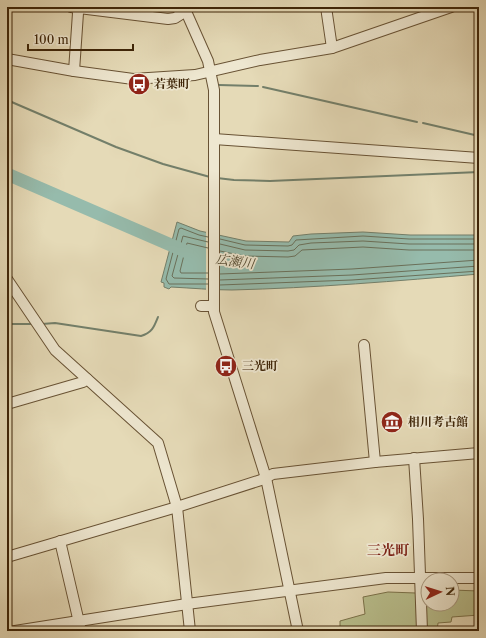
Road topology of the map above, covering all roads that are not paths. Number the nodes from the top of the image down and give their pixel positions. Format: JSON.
{"nodes":[{"id":1,"x":77,"y":7,"type":"edge"},
{"id":2,"x":326,"y":7,"type":"edge"},
{"id":3,"x":452,"y":7,"type":"edge"},
{"id":4,"x":185,"y":9,"type":"edge"},
{"id":5,"x":332,"y":48,"type":"junction"},
{"id":6,"x":7,"y":59,"type":"edge"},
{"id":7,"x":74,"y":71,"type":"junction"},
{"id":8,"x":211,"y":72,"type":"junction"},
{"id":9,"x":214,"y":139,"type":"junction"},
{"id":10,"x":479,"y":158,"type":"edge"},
{"id":11,"x":7,"y":279,"type":"edge"},
{"id":12,"x":214,"y":303,"type":"junction"},
{"id":13,"x":201,"y":306,"type":"dead end"},
{"id":14,"x":364,"y":345,"type":"dead end"},
{"id":15,"x":87,"y":379,"type":"junction"},
{"id":16,"x":7,"y":404,"type":"edge"},
{"id":17,"x":479,"y":452,"type":"edge"},
{"id":18,"x":414,"y":458,"type":"junction"},
{"id":19,"x":375,"y":462,"type":"junction"},
{"id":20,"x":266,"y":478,"type":"junction"},
{"id":21,"x":177,"y":507,"type":"junction"},
{"id":22,"x":60,"y":541,"type":"junction"},
{"id":23,"x":7,"y":557,"type":"edge"},
{"id":24,"x":420,"y":577,"type":"joint"},
{"id":25,"x":460,"y":578,"type":"edge"},
{"id":26,"x":479,"y":578,"type":"edge"},
{"id":27,"x":289,"y":590,"type":"junction"},
{"id":28,"x":187,"y":604,"type":"junction"},
{"id":29,"x":421,"y":612,"type":"edge"},
{"id":30,"x":80,"y":626,"type":"edge"},
{"id":31,"x":14,"y":631,"type":"edge"},
{"id":32,"x":190,"y":631,"type":"edge"},
{"id":33,"x":298,"y":631,"type":"edge"},
{"id":34,"x":422,"y":631,"type":"edge"}],
"edges":[{"from":1,"to":4,"type":"street"},
{"from":1,"to":7,"type":"street"},
{"from":2,"to":5,"type":"street"},
{"from":3,"to":5,"type":"street"},
{"from":4,"to":8,"type":"street"},
{"from":5,"to":8,"type":"street"},
{"from":6,"to":7,"type":"street"},
{"from":7,"to":8,"type":"street"},
{"from":8,"to":9,"type":"street"},
{"from":9,"to":10,"type":"street"},
{"from":9,"to":12,"type":"street"},
{"from":11,"to":15,"type":"street"},
{"from":12,"to":13,"type":"street"},
{"from":12,"to":20,"type":"street"},
{"from":14,"to":19,"type":"street"},
{"from":15,"to":16,"type":"street"},
{"from":15,"to":21,"type":"street"},
{"from":17,"to":18,"type":"street"},
{"from":18,"to":19,"type":"street"},
{"from":18,"to":24,"type":"street"},
{"from":19,"to":20,"type":"street"},
{"from":20,"to":21,"type":"street"},
{"from":20,"to":27,"type":"street"},
{"from":21,"to":22,"type":"street"},
{"from":21,"to":28,"type":"street"},
{"from":22,"to":23,"type":"street"},
{"from":22,"to":30,"type":"street"},
{"from":24,"to":27,"type":"street"},
{"from":25,"to":26,"type":"street"},
{"from":27,"to":28,"type":"street"},
{"from":27,"to":33,"type":"street"},
{"from":28,"to":30,"type":"street"},
{"from":28,"to":32,"type":"street"},
{"from":29,"to":34,"type":"street"},
{"from":30,"to":31,"type":"street"}]}
